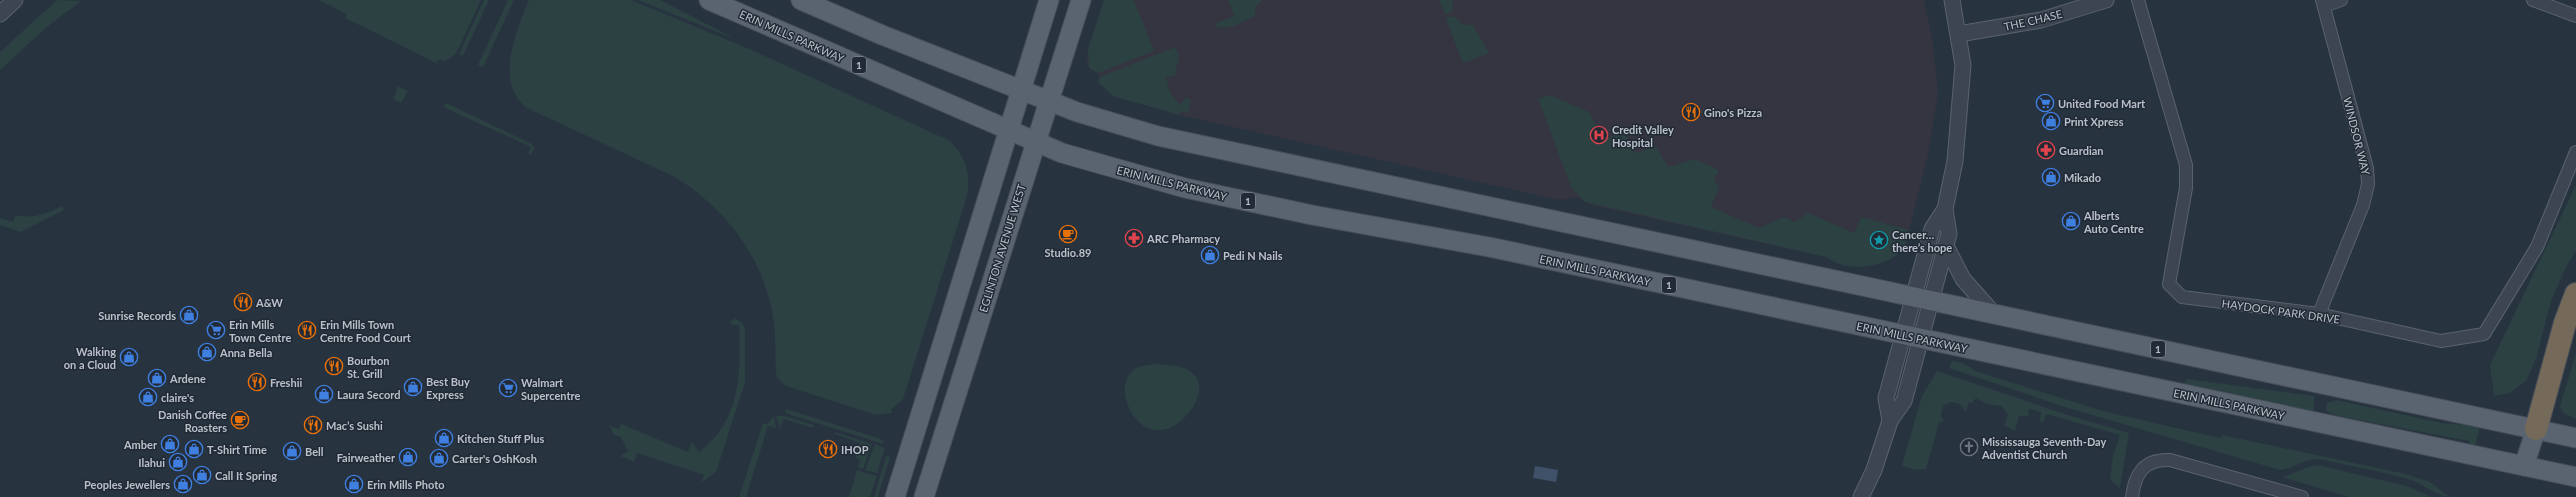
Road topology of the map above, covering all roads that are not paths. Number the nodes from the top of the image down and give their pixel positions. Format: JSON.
{"nodes":[{"id":1,"x":15,"y":0,"type":"edge"},
{"id":2,"x":709,"y":0,"type":"edge"},
{"id":3,"x":801,"y":0,"type":"edge"},
{"id":4,"x":1050,"y":0,"type":"edge"},
{"id":5,"x":1081,"y":0,"type":"edge"},
{"id":6,"x":1952,"y":0,"type":"edge"},
{"id":7,"x":2106,"y":0,"type":"edge"},
{"id":8,"x":2138,"y":0,"type":"edge"},
{"id":9,"x":2341,"y":0,"type":"edge"},
{"id":10,"x":2533,"y":0,"type":"edge"},
{"id":11,"x":2323,"y":3,"type":"edge"},
{"id":12,"x":0,"y":14,"type":"edge"},
{"id":13,"x":2576,"y":16,"type":"edge"},
{"id":14,"x":1959,"y":34,"type":"junction"},
{"id":15,"x":1021,"y":90,"type":"junction"},
{"id":16,"x":1048,"y":100,"type":"junction"},
{"id":17,"x":1009,"y":130,"type":"junction"},
{"id":18,"x":1036,"y":141,"type":"junction"},
{"id":19,"x":2576,"y":152,"type":"edge"},
{"id":20,"x":1945,"y":208,"type":"junction"},
{"id":21,"x":1946,"y":246,"type":"junction"},
{"id":22,"x":2576,"y":294,"type":"edge"},
{"id":23,"x":1922,"y":298,"type":"junction"},
{"id":24,"x":1994,"y":314,"type":"junction"},
{"id":25,"x":2319,"y":314,"type":"junction"},
{"id":26,"x":1912,"y":337,"type":"junction"},
{"id":27,"x":2536,"y":429,"type":"junction"},
{"id":28,"x":2576,"y":438,"type":"edge"},
{"id":29,"x":2524,"y":466,"type":"junction"},
{"id":30,"x":2576,"y":478,"type":"edge"},
{"id":31,"x":894,"y":497,"type":"edge"},
{"id":32,"x":924,"y":497,"type":"edge"},
{"id":33,"x":1861,"y":497,"type":"edge"},
{"id":34,"x":2132,"y":497,"type":"edge"},
{"id":35,"x":2302,"y":497,"type":"edge"}],
"edges":[{"from":1,"to":12,"type":"street"},
{"from":2,"to":17,"type":"main road","name":"ERIN MILLS PARKWAY","number":"1"},
{"from":3,"to":15,"type":"main road","number":"1"},
{"from":4,"to":15,"type":"main road"},
{"from":5,"to":16,"type":"main road","name":"EGLINTON AVENUE WEST"},
{"from":6,"to":14,"type":"street"},
{"from":7,"to":14,"type":"street","name":"THE CHASE"},
{"from":8,"to":25,"type":"street","name":"HAYDOCK PARK DRIVE"},
{"from":9,"to":11,"type":"street"},
{"from":10,"to":13,"type":"street"},
{"from":11,"to":25,"type":"street","name":"WINDSOR WAY"},
{"from":14,"to":20,"type":"street"},
{"from":15,"to":16,"type":"main road","number":"1"},
{"from":15,"to":17,"type":"main road"},
{"from":16,"to":18,"type":"main road","name":"EGLINTON AVENUE WEST"},
{"from":16,"to":23,"type":"main road","number":"1"},
{"from":17,"to":18,"type":"main road","name":"ERIN MILLS PARKWAY","number":"1"},
{"from":17,"to":31,"type":"main road"},
{"from":18,"to":26,"type":"main road","name":"ERIN MILLS PARKWAY","number":"1"},
{"from":18,"to":32,"type":"main road","name":"EGLINTON AVENUE WEST"},
{"from":19,"to":25,"type":"street","name":"HAYDOCK PARK DRIVE"},
{"from":20,"to":21,"type":"street"},
{"from":20,"to":23,"type":"street"},
{"from":21,"to":23,"type":"street"},
{"from":21,"to":24,"type":"street"},
{"from":22,"to":27,"type":"highway"},
{"from":23,"to":24,"type":"main road","number":"1"},
{"from":23,"to":26,"type":"street"},
{"from":24,"to":27,"type":"main road","number":"1"},
{"from":26,"to":29,"type":"main road","name":"ERIN MILLS PARKWAY","number":"1"},
{"from":26,"to":33,"type":"street"},
{"from":27,"to":28,"type":"main road","number":"1"},
{"from":27,"to":29,"type":"main road"},
{"from":29,"to":30,"type":"main road","name":"ERIN MILLS PARKWAY","number":"1"},
{"from":34,"to":35,"type":"street"}]}
